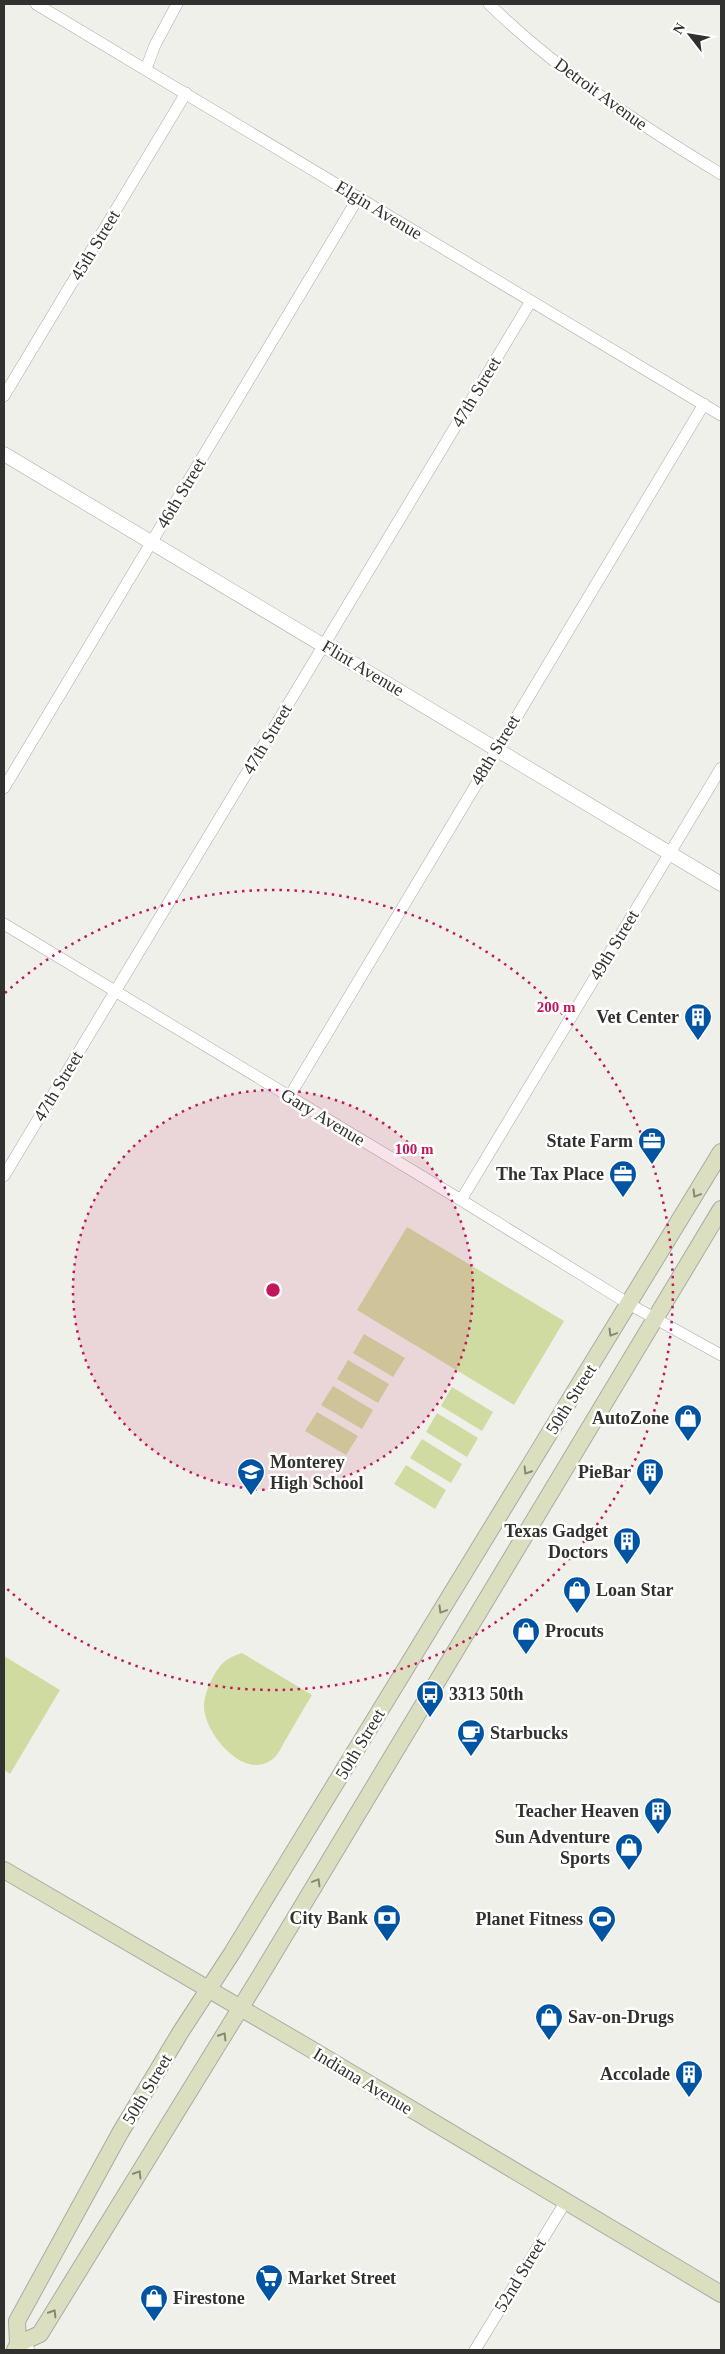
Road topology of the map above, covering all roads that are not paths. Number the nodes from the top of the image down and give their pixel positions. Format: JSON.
{"nodes":[{"id":1,"x":36,"y":4,"type":"edge"},
{"id":2,"x":177,"y":4,"type":"edge"},
{"id":3,"x":489,"y":4,"type":"edge"},
{"id":4,"x":146,"y":70,"type":"junction"},
{"id":5,"x":186,"y":93,"type":"junction"},
{"id":6,"x":721,"y":174,"type":"edge"},
{"id":7,"x":358,"y":198,"type":"junction"},
{"id":8,"x":530,"y":301,"type":"junction"},
{"id":9,"x":4,"y":396,"type":"edge"},
{"id":10,"x":704,"y":404,"type":"junction"},
{"id":11,"x":721,"y":415,"type":"edge"},
{"id":12,"x":4,"y":454,"type":"edge"},
{"id":13,"x":152,"y":542,"type":"junction"},
{"id":14,"x":324,"y":645,"type":"junction"},
{"id":15,"x":496,"y":749,"type":"junction"},
{"id":16,"x":721,"y":768,"type":"edge"},
{"id":17,"x":4,"y":788,"type":"edge"},
{"id":18,"x":670,"y":853,"type":"junction"},
{"id":19,"x":721,"y":884,"type":"edge"},
{"id":20,"x":4,"y":924,"type":"edge"},
{"id":21,"x":115,"y":991,"type":"junction"},
{"id":22,"x":289,"y":1096,"type":"junction"},
{"id":23,"x":721,"y":1152,"type":"edge"},
{"id":24,"x":4,"y":1176,"type":"edge"},
{"id":25,"x":461,"y":1200,"type":"junction"},
{"id":26,"x":721,"y":1209,"type":"edge"},
{"id":27,"x":629,"y":1304,"type":"junction"},
{"id":28,"x":656,"y":1319,"type":"junction"},
{"id":29,"x":721,"y":1355,"type":"edge"},
{"id":30,"x":4,"y":1870,"type":"edge"},
{"id":31,"x":208,"y":1990,"type":"junction"},
{"id":32,"x":240,"y":2008,"type":"junction"},
{"id":33,"x":566,"y":2201,"type":"junction"},
{"id":34,"x":721,"y":2294,"type":"edge"},
{"id":35,"x":21,"y":2348,"type":"edge"},
{"id":36,"x":475,"y":2350,"type":"edge"}],
"edges":[{"from":1,"to":4,"type":"street","name":"Elgin Avenue"},
{"from":2,"to":4,"type":"street"},
{"from":3,"to":6,"type":"street","name":"Detroit Avenue"},
{"from":4,"to":5,"type":"street","name":"Elgin Avenue"},
{"from":5,"to":7,"type":"street","name":"Elgin Avenue"},
{"from":5,"to":9,"type":"street","name":"45th Street"},
{"from":7,"to":8,"type":"street","name":"Elgin Avenue"},
{"from":7,"to":13,"type":"street","name":"46th Street"},
{"from":8,"to":10,"type":"street","name":"Elgin Avenue"},
{"from":8,"to":14,"type":"street","name":"47th Street"},
{"from":10,"to":11,"type":"street","name":"Elgin Avenue"},
{"from":10,"to":15,"type":"street","name":"48th Street"},
{"from":12,"to":13,"type":"street","name":"Flint Avenue"},
{"from":13,"to":14,"type":"street","name":"Flint Avenue"},
{"from":13,"to":17,"type":"street","name":"46th Street"},
{"from":14,"to":15,"type":"street","name":"Flint Avenue"},
{"from":14,"to":21,"type":"street","name":"47th Street"},
{"from":15,"to":18,"type":"street","name":"Flint Avenue"},
{"from":15,"to":22,"type":"street","name":"48th Street"},
{"from":16,"to":18,"type":"street","name":"49th Street"},
{"from":18,"to":19,"type":"street","name":"Flint Avenue"},
{"from":18,"to":25,"type":"street","name":"49th Street"},
{"from":20,"to":21,"type":"street","name":"Gary Avenue"},
{"from":21,"to":22,"type":"street","name":"Gary Avenue"},
{"from":21,"to":24,"type":"street","name":"47th Street"},
{"from":22,"to":25,"type":"street","name":"Gary Avenue"},
{"from":23,"to":27,"type":"main road","name":"50th Street","one_way":true},
{"from":25,"to":27,"type":"street","name":"Gary Avenue"},
{"from":26,"to":28,"type":"main road","name":"50th Street"},
{"from":27,"to":28,"type":"street","name":"Gary Avenue"},
{"from":27,"to":31,"type":"main road","name":"50th Street","one_way":true},
{"from":28,"to":29,"type":"street","name":"Gary Avenue"},
{"from":32,"to":28,"type":"main road","name":"50th Street","one_way":true},
{"from":30,"to":31,"type":"main road","name":"Indiana Avenue"},
{"from":31,"to":32,"type":"main road","name":"Indiana Avenue"},
{"from":31,"to":35,"type":"main road","name":"50th Street"},
{"from":32,"to":33,"type":"main road","name":"Indiana Avenue"},
{"from":35,"to":32,"type":"main road","name":"50th Street","one_way":true},
{"from":33,"to":34,"type":"main road","name":"Indiana Avenue"},
{"from":33,"to":36,"type":"street","name":"52nd Street"}]}
